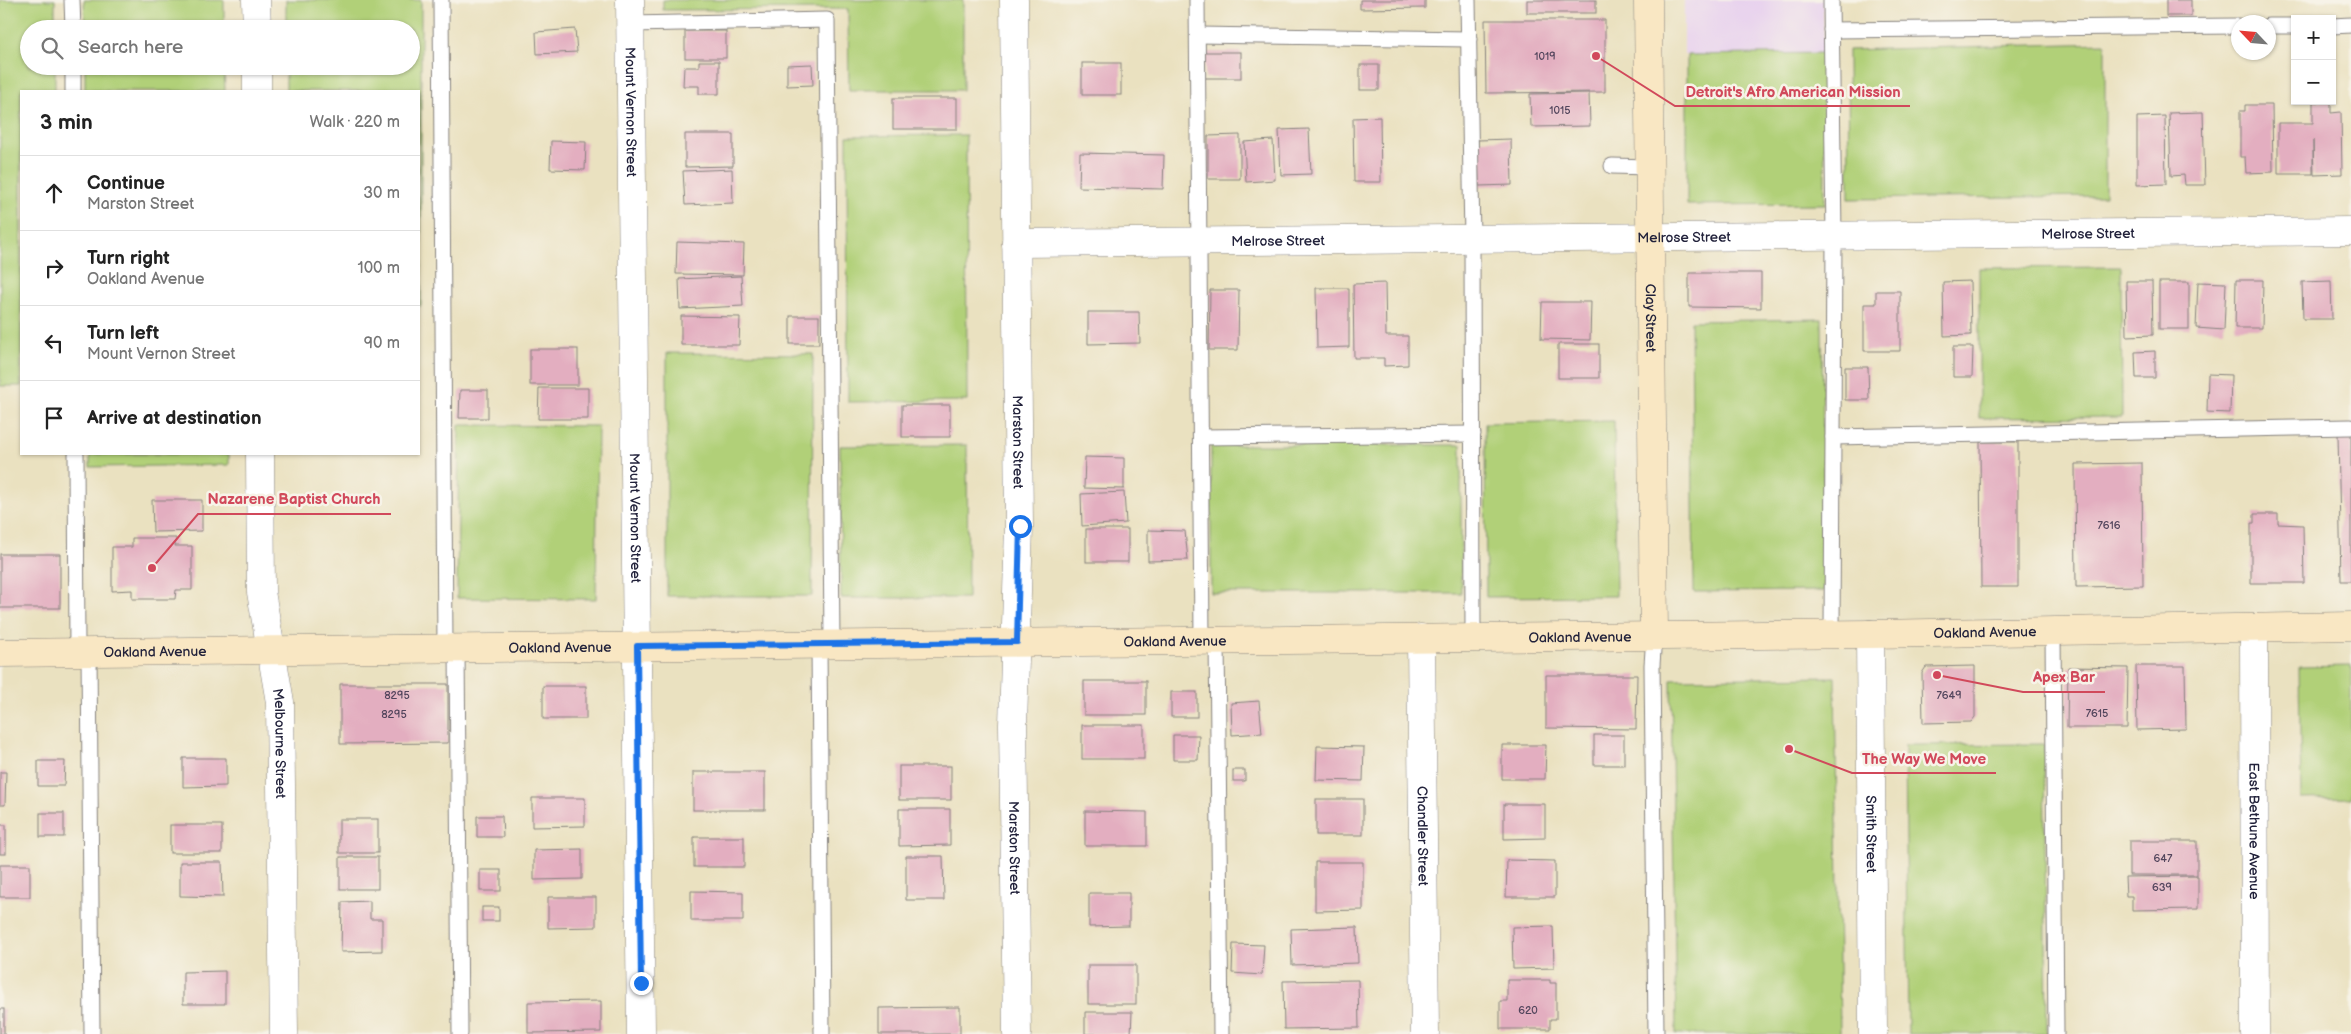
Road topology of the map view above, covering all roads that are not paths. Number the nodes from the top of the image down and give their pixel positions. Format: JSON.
{"nodes":[{"id":1,"x":72,"y":0,"type":"edge"},
{"id":2,"x":256,"y":0,"type":"edge"},
{"id":3,"x":441,"y":0,"type":"edge"},
{"id":4,"x":1014,"y":0,"type":"edge"},
{"id":5,"x":1198,"y":0,"type":"edge"},
{"id":6,"x":1468,"y":0,"type":"edge"},
{"id":7,"x":1648,"y":0,"type":"edge"},
{"id":8,"x":1831,"y":0,"type":"edge"},
{"id":9,"x":630,"y":12,"type":"edge"},
{"id":10,"x":72,"y":20,"type":"edge"},
{"id":11,"x":257,"y":20,"type":"edge"},
{"id":12,"x":2351,"y":25,"type":"edge"},
{"id":13,"x":2231,"y":26,"type":"edge"},
{"id":14,"x":2276,"y":26,"type":"edge"},
{"id":15,"x":2291,"y":26,"type":"edge"},
{"id":16,"x":2336,"y":26,"type":"edge"},
{"id":17,"x":1831,"y":30,"type":"junction"},
{"id":18,"x":1198,"y":35,"type":"junction"},
{"id":19,"x":1469,"y":38,"type":"junction"},
{"id":20,"x":73,"y":75,"type":"edge"},
{"id":21,"x":257,"y":75,"type":"edge"},
{"id":22,"x":73,"y":90,"type":"edge"},
{"id":23,"x":257,"y":90,"type":"edge"},
{"id":24,"x":1612,"y":166,"type":"dead end"},
{"id":25,"x":1649,"y":167,"type":"junction"},
{"id":26,"x":2351,"y":231,"type":"edge"},
{"id":27,"x":1834,"y":236,"type":"junction"},
{"id":28,"x":1650,"y":239,"type":"junction"},
{"id":29,"x":1472,"y":240,"type":"junction"},
{"id":30,"x":1201,"y":242,"type":"junction"},
{"id":31,"x":1016,"y":243,"type":"junction"},
{"id":32,"x":2351,"y":427,"type":"edge"},
{"id":33,"x":1473,"y":434,"type":"junction"},
{"id":34,"x":1201,"y":437,"type":"junction"},
{"id":35,"x":1833,"y":437,"type":"junction"},
{"id":36,"x":76,"y":455,"type":"edge"},
{"id":37,"x":260,"y":455,"type":"edge"},
{"id":38,"x":2351,"y":626,"type":"edge"},
{"id":39,"x":2254,"y":629,"type":"junction"},
{"id":40,"x":2053,"y":631,"type":"junction"},
{"id":41,"x":1832,"y":634,"type":"junction"},
{"id":42,"x":1870,"y":634,"type":"junction"},
{"id":43,"x":1654,"y":635,"type":"junction"},
{"id":44,"x":1473,"y":637,"type":"junction"},
{"id":45,"x":1420,"y":638,"type":"junction"},
{"id":46,"x":1210,"y":640,"type":"junction"},
{"id":47,"x":1017,"y":642,"type":"junction"},
{"id":48,"x":826,"y":644,"type":"junction"},
{"id":49,"x":637,"y":646,"type":"junction"},
{"id":50,"x":451,"y":648,"type":"junction"},
{"id":51,"x":271,"y":650,"type":"junction"},
{"id":52,"x":83,"y":652,"type":"junction"},
{"id":53,"x":0,"y":653,"type":"edge"},
{"id":54,"x":92,"y":1034,"type":"edge"},
{"id":55,"x":284,"y":1034,"type":"edge"},
{"id":56,"x":460,"y":1034,"type":"edge"},
{"id":57,"x":642,"y":1034,"type":"edge"},
{"id":58,"x":822,"y":1034,"type":"edge"},
{"id":59,"x":1016,"y":1034,"type":"edge"},
{"id":60,"x":1221,"y":1034,"type":"edge"},
{"id":61,"x":1425,"y":1034,"type":"edge"},
{"id":62,"x":1656,"y":1034,"type":"edge"},
{"id":63,"x":1872,"y":1034,"type":"edge"},
{"id":64,"x":2056,"y":1034,"type":"edge"},
{"id":65,"x":2255,"y":1034,"type":"edge"}],
"edges":[{"from":1,"to":10,"type":"lane"},
{"from":2,"to":11,"type":"street"},
{"from":3,"to":50,"type":"lane"},
{"from":4,"to":31,"type":"street","name":"Marston Street"},
{"from":5,"to":18,"type":"lane"},
{"from":6,"to":19,"type":"lane"},
{"from":7,"to":25,"type":"street","name":"Clay Street"},
{"from":8,"to":17,"type":"lane"},
{"from":9,"to":48,"type":"lane"},
{"from":9,"to":49,"type":"street","name":"Mount Vernon Street"},
{"from":12,"to":16,"type":"lane"},
{"from":13,"to":17,"type":"lane"},
{"from":14,"to":15,"type":"lane"},
{"from":17,"to":27,"type":"lane"},
{"from":18,"to":19,"type":"lane"},
{"from":18,"to":30,"type":"lane"},
{"from":19,"to":29,"type":"lane"},
{"from":20,"to":22,"type":"lane"},
{"from":21,"to":23,"type":"street"},
{"from":24,"to":25,"type":"lane"},
{"from":25,"to":28,"type":"street","name":"Clay Street"},
{"from":26,"to":27,"type":"street","name":"Melrose Street"},
{"from":27,"to":28,"type":"street","name":"Melrose Street"},
{"from":27,"to":35,"type":"lane"},
{"from":28,"to":29,"type":"street","name":"Melrose Street"},
{"from":28,"to":43,"type":"street","name":"Clay Street"},
{"from":29,"to":30,"type":"street","name":"Melrose Street"},
{"from":29,"to":33,"type":"lane"},
{"from":30,"to":31,"type":"street","name":"Melrose Street"},
{"from":30,"to":34,"type":"lane"},
{"from":31,"to":47,"type":"street","name":"Marston Street"},
{"from":32,"to":35,"type":"lane"},
{"from":33,"to":34,"type":"lane"},
{"from":33,"to":44,"type":"lane"},
{"from":34,"to":46,"type":"lane"},
{"from":35,"to":41,"type":"lane"},
{"from":36,"to":52,"type":"lane"},
{"from":37,"to":51,"type":"street","name":"Melbourne Street"},
{"from":38,"to":39,"type":"street","name":"Oakland Avenue"},
{"from":39,"to":40,"type":"street","name":"Oakland Avenue"},
{"from":39,"to":65,"type":"street","name":"East Bethune Avenue"},
{"from":40,"to":42,"type":"street","name":"Oakland Avenue"},
{"from":40,"to":64,"type":"lane"},
{"from":41,"to":42,"type":"street","name":"Oakland Avenue"},
{"from":41,"to":43,"type":"street","name":"Oakland Avenue"},
{"from":42,"to":63,"type":"street","name":"Smith Street"},
{"from":43,"to":44,"type":"street","name":"Oakland Avenue"},
{"from":43,"to":62,"type":"lane"},
{"from":44,"to":45,"type":"street","name":"Oakland Avenue"},
{"from":45,"to":46,"type":"street","name":"Oakland Avenue"},
{"from":45,"to":61,"type":"street","name":"Chandler Street"},
{"from":46,"to":47,"type":"street","name":"Oakland Avenue"},
{"from":46,"to":60,"type":"lane"},
{"from":47,"to":48,"type":"street","name":"Oakland Avenue"},
{"from":47,"to":59,"type":"street","name":"Marston Street"},
{"from":48,"to":49,"type":"street","name":"Oakland Avenue"},
{"from":48,"to":58,"type":"lane"},
{"from":49,"to":50,"type":"street","name":"Oakland Avenue"},
{"from":49,"to":57,"type":"street","name":"Mount Vernon Street"},
{"from":50,"to":51,"type":"street","name":"Oakland Avenue"},
{"from":50,"to":56,"type":"lane"},
{"from":51,"to":52,"type":"street","name":"Oakland Avenue"},
{"from":51,"to":55,"type":"street","name":"Melbourne Street"},
{"from":52,"to":53,"type":"street","name":"Oakland Avenue"},
{"from":52,"to":54,"type":"lane"}]}
